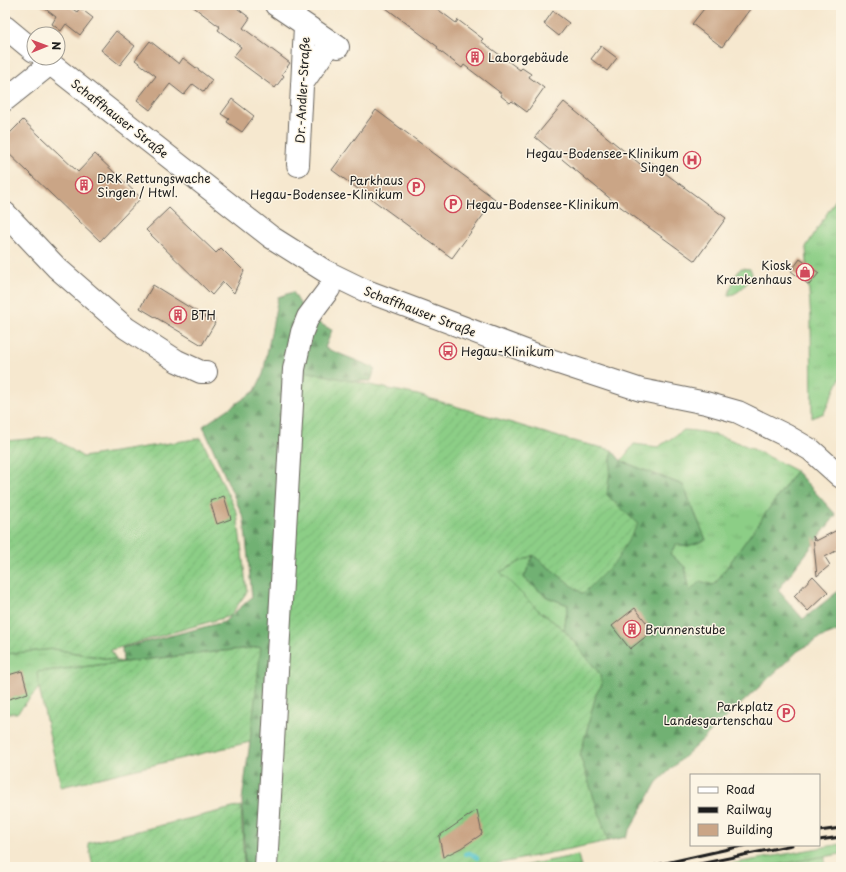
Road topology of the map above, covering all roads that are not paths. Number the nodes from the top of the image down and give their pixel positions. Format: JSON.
{"nodes":[{"id":1,"x":276,"y":5,"type":"edge"},
{"id":2,"x":305,"y":26,"type":"junction"},
{"id":3,"x":5,"y":27,"type":"edge"},
{"id":4,"x":26,"y":44,"type":"edge"},
{"id":5,"x":40,"y":66,"type":"edge"},
{"id":6,"x":53,"y":66,"type":"edge"},
{"id":7,"x":302,"y":84,"type":"junction"},
{"id":8,"x":5,"y":100,"type":"edge"},
{"id":9,"x":298,"y":165,"type":"dead end"},
{"id":10,"x":5,"y":213,"type":"edge"},
{"id":11,"x":329,"y":289,"type":"dead end"},
{"id":12,"x":206,"y":372,"type":"dead end"},
{"id":13,"x":841,"y":477,"type":"edge"},
{"id":14,"x":266,"y":867,"type":"edge"}],
"edges":[{"from":1,"to":2,"type":"street","name":"Dr.-Andler-Straße"},
{"from":2,"to":7,"type":"street","name":"Dr.-Andler-Straße"},
{"from":2,"to":7,"type":"street"},
{"from":3,"to":4,"type":"street","name":"Schaffhauser Straße"},
{"from":5,"to":8,"type":"street"},
{"from":6,"to":13,"type":"street","name":"Schaffhauser Straße"},
{"from":7,"to":9,"type":"street","name":"Dr.-Andler-Straße"},
{"from":10,"to":12,"type":"street"},
{"from":11,"to":14,"type":"street"}]}
